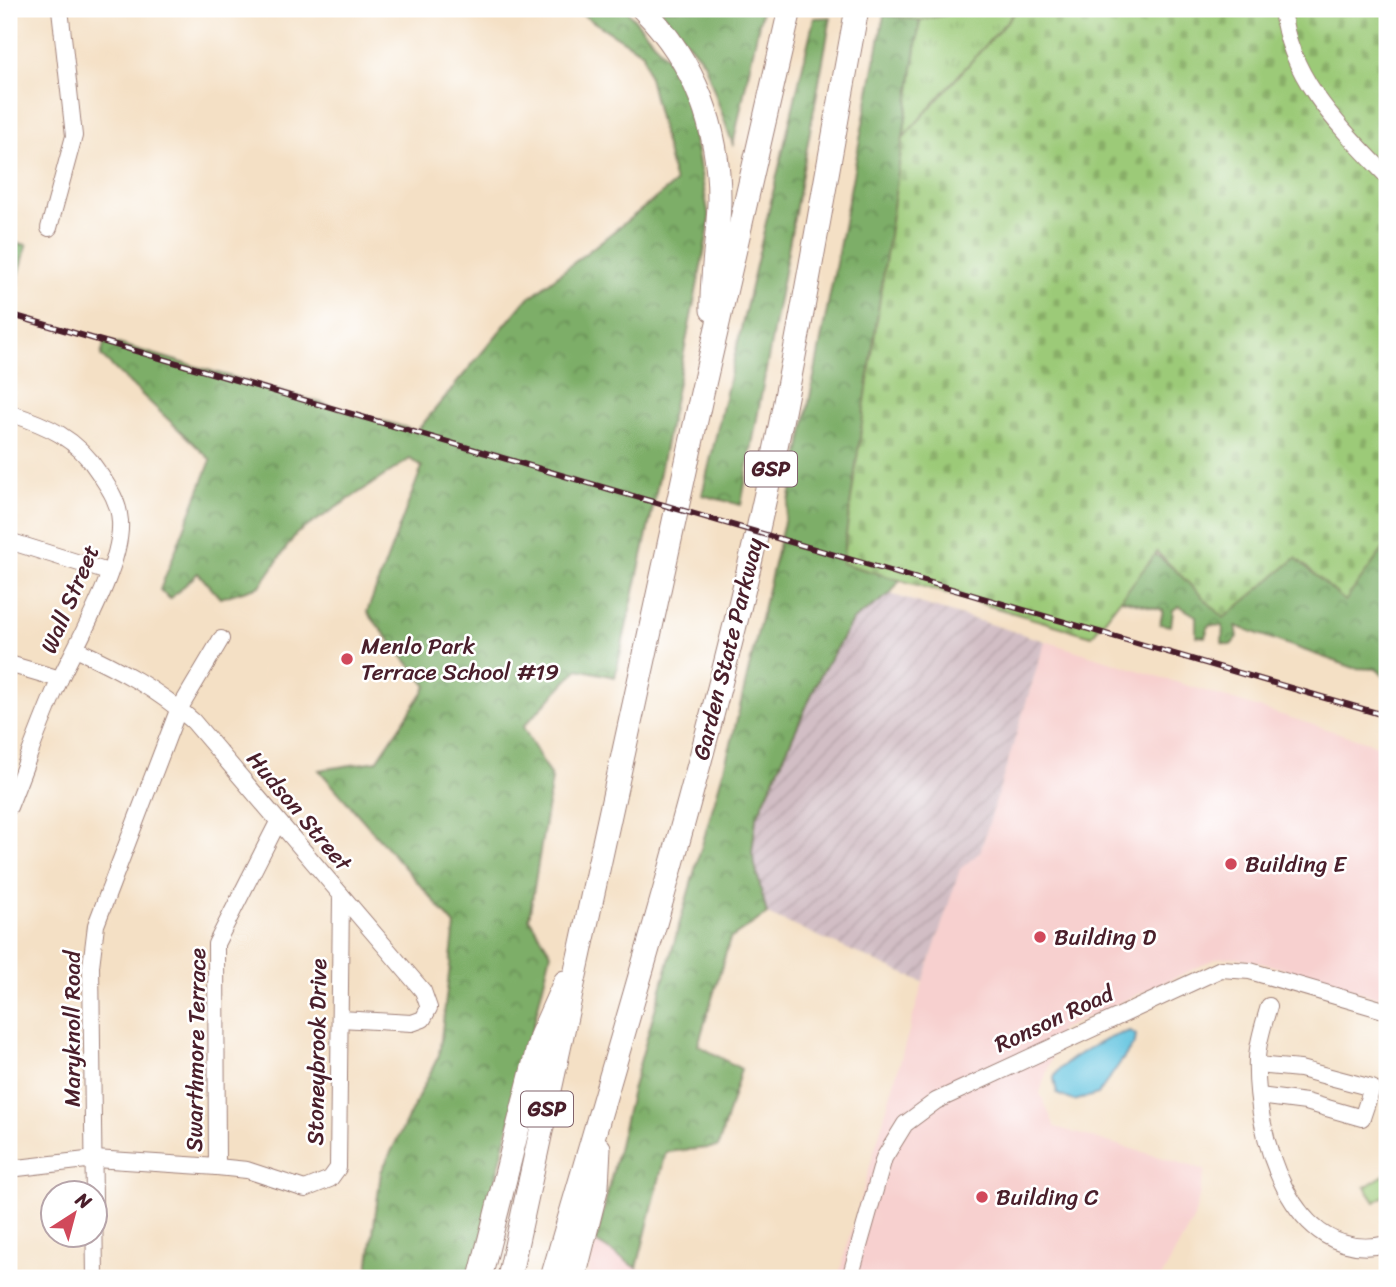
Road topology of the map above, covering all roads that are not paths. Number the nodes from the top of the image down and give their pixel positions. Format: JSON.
{"nodes":[{"id":1,"x":60,"y":9,"type":"edge"},
{"id":2,"x":643,"y":9,"type":"edge"},
{"id":3,"x":790,"y":9,"type":"edge"},
{"id":4,"x":857,"y":9,"type":"edge"},
{"id":5,"x":1282,"y":9,"type":"edge"},
{"id":6,"x":1387,"y":176,"type":"edge"},
{"id":7,"x":49,"y":228,"type":"dead end"},
{"id":8,"x":713,"y":348,"type":"junction"},
{"id":9,"x":9,"y":413,"type":"edge"},
{"id":10,"x":9,"y":541,"type":"edge"},
{"id":11,"x":108,"y":572,"type":"junction"},
{"id":12,"x":221,"y":639,"type":"dead end"},
{"id":13,"x":76,"y":649,"type":"junction"},
{"id":14,"x":9,"y":664,"type":"edge"},
{"id":15,"x":60,"y":679,"type":"junction"},
{"id":16,"x":180,"y":709,"type":"junction"},
{"id":17,"x":9,"y":807,"type":"edge"},
{"id":18,"x":278,"y":822,"type":"junction"},
{"id":19,"x":341,"y":895,"type":"junction"},
{"id":20,"x":583,"y":940,"type":"junction"},
{"id":21,"x":1269,"y":1006,"type":"dead end"},
{"id":22,"x":1387,"y":1011,"type":"edge"},
{"id":23,"x":340,"y":1019,"type":"junction"},
{"id":24,"x":1257,"y":1065,"type":"junction"},
{"id":25,"x":1259,"y":1096,"type":"junction"},
{"id":26,"x":603,"y":1102,"type":"junction"},
{"id":27,"x":95,"y":1159,"type":"junction"},
{"id":28,"x":218,"y":1167,"type":"junction"},
{"id":29,"x":9,"y":1169,"type":"edge"},
{"id":30,"x":1387,"y":1244,"type":"edge"},
{"id":31,"x":94,"y":1278,"type":"edge"},
{"id":32,"x":480,"y":1278,"type":"edge"},
{"id":33,"x":509,"y":1278,"type":"edge"},
{"id":34,"x":552,"y":1278,"type":"edge"},
{"id":35,"x":575,"y":1278,"type":"edge"},
{"id":36,"x":850,"y":1278,"type":"edge"}],
"edges":[{"from":1,"to":7,"type":"street"},
{"from":2,"to":8,"type":"highway"},
{"from":3,"to":8,"type":"highway","number":"GSP"},
{"from":4,"to":26,"type":"highway","name":"Garden State Parkway","number":"GSP"},
{"from":5,"to":6,"type":"street"},
{"from":8,"to":20,"type":"highway","number":"GSP"},
{"from":9,"to":11,"type":"street","name":"Wall Street"},
{"from":10,"to":11,"type":"street"},
{"from":11,"to":13,"type":"street","name":"Wall Street"},
{"from":12,"to":16,"type":"street","name":"Maryknoll Road"},
{"from":13,"to":15,"type":"street","name":"Wall Street"},
{"from":13,"to":16,"type":"street","name":"Hudson Street"},
{"from":14,"to":15,"type":"street"},
{"from":15,"to":17,"type":"street","name":"Wall Street"},
{"from":16,"to":18,"type":"street","name":"Hudson Street"},
{"from":16,"to":27,"type":"street","name":"Maryknoll Road"},
{"from":18,"to":19,"type":"street","name":"Hudson Street"},
{"from":18,"to":28,"type":"street","name":"Swarthmore Terrace"},
{"from":19,"to":23,"type":"street","name":"Stoneybrook Drive"},
{"from":19,"to":23,"type":"street","name":"Hudson Street"},
{"from":20,"to":32,"type":"highway"},
{"from":20,"to":33,"type":"highway","number":"GSP"},
{"from":21,"to":24,"type":"street"},
{"from":22,"to":36,"type":"street","name":"Ronson Road"},
{"from":23,"to":28,"type":"street","name":"Stoneybrook Drive"},
{"from":24,"to":25,"type":"street"},
{"from":24,"to":25,"type":"street"},
{"from":25,"to":30,"type":"street"},
{"from":26,"to":34,"type":"highway","name":"Garden State Parkway","number":"GSP"},
{"from":26,"to":35,"type":"highway"},
{"from":27,"to":28,"type":"street"},
{"from":27,"to":29,"type":"street"},
{"from":27,"to":31,"type":"street","name":"Maryknoll Road"}]}
